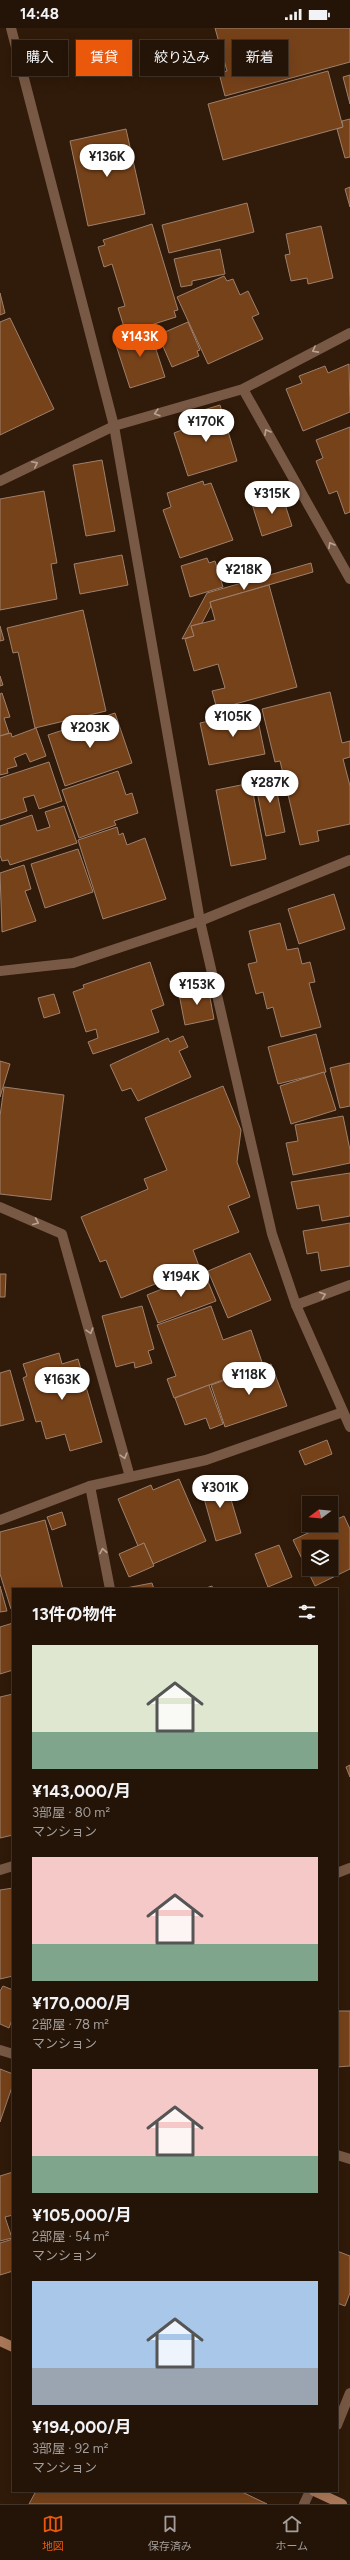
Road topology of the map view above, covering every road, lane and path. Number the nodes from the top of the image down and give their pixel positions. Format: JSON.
{"nodes":[{"id":1,"x":11,"y":28,"type":"edge"},
{"id":2,"x":350,"y":333,"type":"edge"},
{"id":3,"x":243,"y":389,"type":"junction"},
{"id":4,"x":114,"y":426,"type":"junction"},
{"id":5,"x":0,"y":481,"type":"edge"},
{"id":6,"x":350,"y":579,"type":"edge"},
{"id":7,"x":350,"y":860,"type":"edge"},
{"id":8,"x":200,"y":921,"type":"junction"},
{"id":9,"x":0,"y":971,"type":"edge"},
{"id":10,"x":0,"y":1207,"type":"edge"},
{"id":11,"x":350,"y":1286,"type":"edge"},
{"id":12,"x":296,"y":1306,"type":"junction"},
{"id":13,"x":343,"y":1412,"type":"junction"},
{"id":14,"x":350,"y":1427,"type":"edge"},
{"id":15,"x":130,"y":1477,"type":"junction"},
{"id":16,"x":90,"y":1486,"type":"junction"},
{"id":17,"x":0,"y":1520,"type":"edge"},
{"id":18,"x":110,"y":1588,"type":"edge"},
{"id":19,"x":12,"y":1866,"type":"edge"},
{"id":20,"x":350,"y":1868,"type":"edge"},
{"id":21,"x":0,"y":1870,"type":"edge"},
{"id":22,"x":338,"y":1873,"type":"edge"},
{"id":23,"x":0,"y":2050,"type":"edge"},
{"id":24,"x":12,"y":2054,"type":"edge"},
{"id":25,"x":338,"y":2155,"type":"edge"},
{"id":26,"x":350,"y":2160,"type":"edge"},
{"id":27,"x":0,"y":2341,"type":"edge"},
{"id":28,"x":12,"y":2347,"type":"edge"},
{"id":29,"x":350,"y":2393,"type":"edge"},
{"id":30,"x":338,"y":2423,"type":"edge"},
{"id":31,"x":310,"y":2492,"type":"edge"},
{"id":32,"x":316,"y":2492,"type":"edge"},
{"id":33,"x":304,"y":2504,"type":"edge"},
{"id":34,"x":342,"y":2504,"type":"edge"}],
"edges":[{"from":1,"to":4,"type":"street"},
{"from":2,"to":3,"type":"street","one_way":true},
{"from":3,"to":4,"type":"street","one_way":true},
{"from":6,"to":3,"type":"street","one_way":true},
{"from":5,"to":4,"type":"street","one_way":true},
{"from":4,"to":8,"type":"street"},
{"from":7,"to":8,"type":"street"},
{"from":8,"to":9,"type":"street"},
{"from":8,"to":12,"type":"street"},
{"from":10,"to":15,"type":"street","one_way":true},
{"from":12,"to":11,"type":"street","one_way":true},
{"from":12,"to":13,"type":"street"},
{"from":13,"to":14,"type":"street"},
{"from":13,"to":15,"type":"street"},
{"from":15,"to":16,"type":"street"},
{"from":16,"to":17,"type":"street"},
{"from":18,"to":16,"type":"street","one_way":true},
{"from":19,"to":21,"type":"street"},
{"from":20,"to":22,"type":"street"},
{"from":23,"to":24,"type":"street"},
{"from":25,"to":26,"type":"street"},
{"from":27,"to":28,"type":"street"},
{"from":29,"to":30,"type":"street"},
{"from":31,"to":33,"type":"street"},
{"from":32,"to":34,"type":"street"}]}
